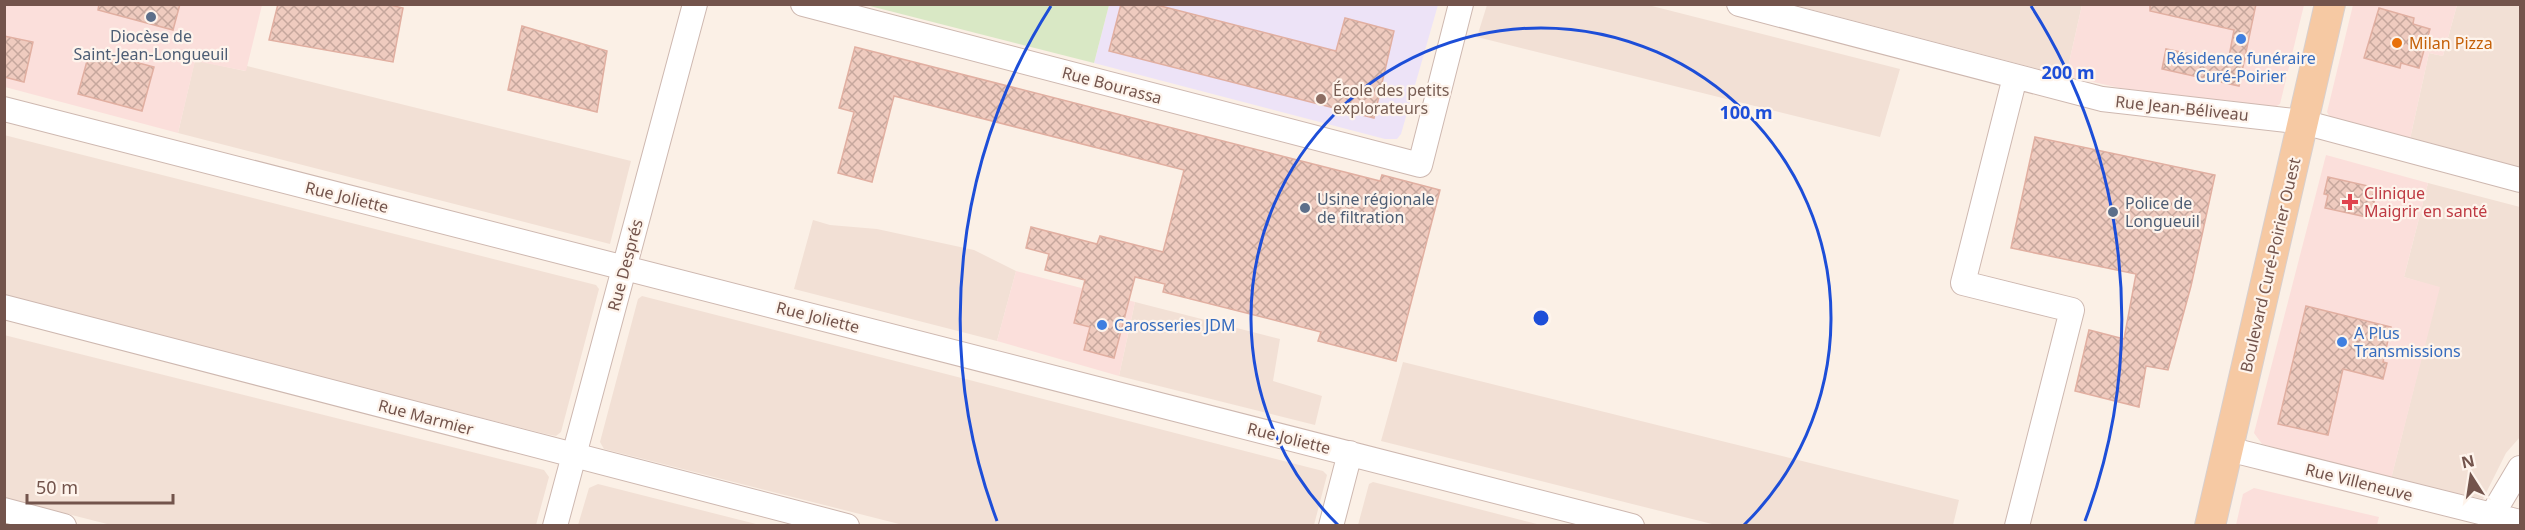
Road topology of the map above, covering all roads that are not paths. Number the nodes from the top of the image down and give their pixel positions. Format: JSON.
{"nodes":[{"id":1,"x":695,"y":4,"type":"edge"},
{"id":2,"x":803,"y":4,"type":"edge"},
{"id":3,"x":1461,"y":4,"type":"edge"},
{"id":4,"x":1739,"y":4,"type":"edge"},
{"id":5,"x":2330,"y":4,"type":"edge"},
{"id":6,"x":2015,"y":76,"type":"junction"},
{"id":7,"x":4,"y":109,"type":"edge"},
{"id":8,"x":2302,"y":122,"type":"junction"},
{"id":9,"x":2520,"y":180,"type":"edge"},
{"id":10,"x":624,"y":268,"type":"junction"},
{"id":11,"x":4,"y":307,"type":"edge"},
{"id":12,"x":2228,"y":449,"type":"junction"},
{"id":13,"x":1350,"y":453,"type":"junction"},
{"id":14,"x":574,"y":455,"type":"junction"},
{"id":15,"x":2520,"y":468,"type":"edge"},
{"id":16,"x":4,"y":510,"type":"edge"},
{"id":17,"x":2492,"y":514,"type":"junction"},
{"id":18,"x":2520,"y":522,"type":"edge"},
{"id":19,"x":64,"y":525,"type":"edge"},
{"id":20,"x":555,"y":525,"type":"edge"},
{"id":21,"x":848,"y":525,"type":"edge"},
{"id":22,"x":1331,"y":525,"type":"edge"},
{"id":23,"x":1632,"y":525,"type":"edge"},
{"id":24,"x":2017,"y":525,"type":"edge"},
{"id":25,"x":2210,"y":525,"type":"edge"}],
"edges":[{"from":1,"to":10,"type":"street","name":"Rue Després"},
{"from":2,"to":3,"type":"street","name":"Rue Bourassa"},
{"from":4,"to":6,"type":"street","name":"Rue Jean-Béliveau"},
{"from":5,"to":8,"type":"main road","name":"Boulevard Curé-Poirier Ouest"},
{"from":6,"to":8,"type":"street","name":"Rue Jean-Béliveau"},
{"from":6,"to":24,"type":"street"},
{"from":7,"to":10,"type":"street","name":"Rue Joliette"},
{"from":8,"to":9,"type":"street","name":"Rue Jean-Béliveau"},
{"from":8,"to":12,"type":"main road","name":"Boulevard Curé-Poirier Ouest"},
{"from":10,"to":13,"type":"street","name":"Rue Joliette"},
{"from":10,"to":14,"type":"street","name":"Rue Després"},
{"from":11,"to":14,"type":"street","name":"Rue Marmier"},
{"from":12,"to":17,"type":"street","name":"Rue Villeneuve"},
{"from":12,"to":25,"type":"main road","name":"Boulevard Curé-Poirier Ouest"},
{"from":13,"to":22,"type":"street"},
{"from":13,"to":23,"type":"street","name":"Rue Joliette"},
{"from":14,"to":20,"type":"street","name":"Rue Després"},
{"from":14,"to":21,"type":"street","name":"Rue Marmier"},
{"from":15,"to":17,"type":"street"},
{"from":16,"to":19,"type":"street"},
{"from":17,"to":18,"type":"street","name":"Rue Villeneuve"}]}
